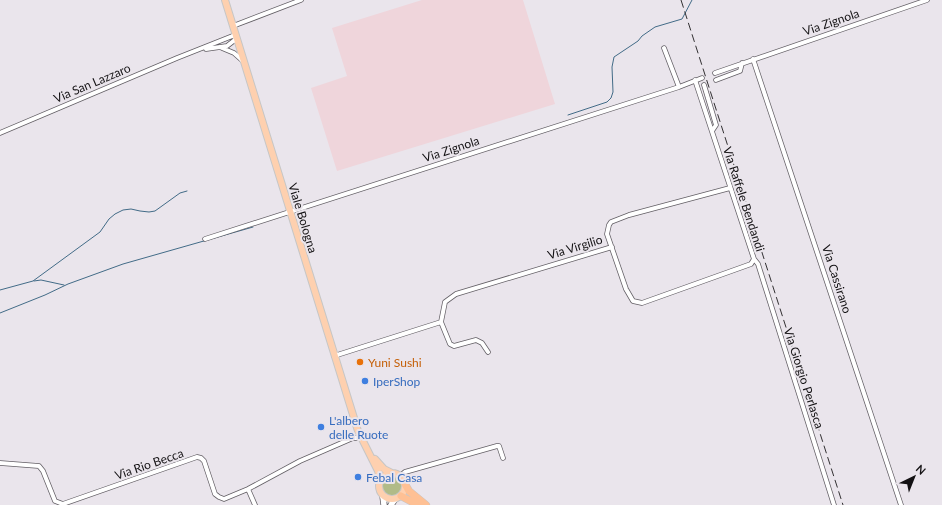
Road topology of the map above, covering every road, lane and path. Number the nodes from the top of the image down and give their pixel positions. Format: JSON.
{"nodes":[{"id":1,"x":225,"y":0,"type":"edge"},
{"id":2,"x":301,"y":0,"type":"edge"},
{"id":3,"x":927,"y":0,"type":"edge"},
{"id":4,"x":233,"y":26,"type":"junction"},
{"id":5,"x":236,"y":37,"type":"junction"},
{"id":6,"x":221,"y":47,"type":"junction"},
{"id":7,"x":664,"y":48,"type":"dead end"},
{"id":8,"x":192,"y":52,"type":"junction"},
{"id":9,"x":753,"y":59,"type":"junction"},
{"id":10,"x":243,"y":61,"type":"junction"},
{"id":11,"x":742,"y":63,"type":"junction"},
{"id":12,"x":714,"y":73,"type":"dead end"},
{"id":13,"x":702,"y":78,"type":"dead end"},
{"id":14,"x":695,"y":80,"type":"junction"},
{"id":15,"x":716,"y":80,"type":"dead end"},
{"id":16,"x":704,"y":85,"type":"dead end"},
{"id":17,"x":679,"y":87,"type":"junction"},
{"id":18,"x":712,"y":131,"type":"junction"},
{"id":19,"x":0,"y":133,"type":"edge"},
{"id":20,"x":730,"y":188,"type":"junction"},
{"id":21,"x":290,"y":211,"type":"junction"},
{"id":22,"x":205,"y":239,"type":"dead end"},
{"id":23,"x":612,"y":247,"type":"junction"},
{"id":24,"x":754,"y":259,"type":"junction"},
{"id":25,"x":441,"y":322,"type":"junction"},
{"id":26,"x":488,"y":352,"type":"dead end"},
{"id":27,"x":334,"y":356,"type":"junction"},
{"id":28,"x":362,"y":440,"type":"junction"},
{"id":29,"x":503,"y":458,"type":"dead end"},
{"id":30,"x":0,"y":463,"type":"edge"},
{"id":31,"x":392,"y":473,"type":"junction"},
{"id":32,"x":400,"y":476,"type":"junction"},
{"id":33,"x":380,"y":480,"type":"junction"},
{"id":34,"x":405,"y":484,"type":"junction"},
{"id":35,"x":248,"y":489,"type":"junction"},
{"id":36,"x":383,"y":497,"type":"junction"},
{"id":37,"x":396,"y":500,"type":"edge"},
{"id":38,"x":255,"y":505,"type":"edge"},
{"id":39,"x":384,"y":505,"type":"edge"},
{"id":40,"x":418,"y":505,"type":"edge"},
{"id":41,"x":426,"y":505,"type":"edge"},
{"id":42,"x":834,"y":505,"type":"edge"},
{"id":43,"x":901,"y":505,"type":"edge"}],
"edges":[{"from":1,"to":4,"type":"main road","name":"Viale Bologna"},
{"from":2,"to":4,"type":"street"},
{"from":3,"to":9,"type":"street","name":"Via Zignola"},
{"from":4,"to":5,"type":"main road","name":"Viale Bologna"},
{"from":5,"to":6,"type":"street","name":"Via San Lazzaro"},
{"from":5,"to":8,"type":"street","name":"Via San Lazzaro"},
{"from":5,"to":10,"type":"main road","name":"Viale Bologna"},
{"from":6,"to":8,"type":"street","name":"Via San Lazzaro"},
{"from":6,"to":10,"type":"street"},
{"from":7,"to":17,"type":"street"},
{"from":8,"to":19,"type":"street","name":"Via San Lazzaro"},
{"from":9,"to":11,"type":"street","name":"Via Zignola"},
{"from":9,"to":43,"type":"street","name":"Via Cassirano"},
{"from":10,"to":21,"type":"main road","name":"Viale Bologna"},
{"from":11,"to":12,"type":"street","name":"Via Zignola"},
{"from":11,"to":15,"type":"street","name":"Via Zignola"},
{"from":13,"to":14,"type":"street","name":"Via Zignola"},
{"from":14,"to":17,"type":"street","name":"Via Zignola"},
{"from":14,"to":18,"type":"street","name":"Via Raffele Bendandi"},
{"from":16,"to":18,"type":"street"},
{"from":17,"to":21,"type":"street","name":"Via Zignola"},
{"from":18,"to":20,"type":"street","name":"Via Raffele Bendandi"},
{"from":20,"to":23,"type":"street","name":"Via Virgilio"},
{"from":20,"to":24,"type":"street","name":"Via Raffele Bendandi"},
{"from":21,"to":22,"type":"street","name":"Via Zignola"},
{"from":21,"to":27,"type":"main road","name":"Viale Bologna"},
{"from":23,"to":24,"type":"street","name":"Via Raffele Bendandi"},
{"from":23,"to":25,"type":"street","name":"Via Virgilio"},
{"from":24,"to":42,"type":"street","name":"Via Giorgio Perlasca"},
{"from":25,"to":26,"type":"street"},
{"from":25,"to":27,"type":"street"},
{"from":27,"to":28,"type":"main road","name":"Viale Bologna"},
{"from":28,"to":31,"type":"main road"},
{"from":28,"to":33,"type":"main road"},
{"from":28,"to":35,"type":"street","name":"Via Rio Becca"},
{"from":29,"to":32,"type":"street"},
{"from":30,"to":35,"type":"street","name":"Via Rio Becca"},
{"from":31,"to":32,"type":"main road"},
{"from":31,"to":33,"type":"main road"},
{"from":32,"to":34,"type":"main road"},
{"from":33,"to":36,"type":"main road"},
{"from":34,"to":37,"type":"main road"},
{"from":34,"to":41,"type":"highway"},
{"from":35,"to":38,"type":"street"},
{"from":36,"to":37,"type":"main road"},
{"from":36,"to":39,"type":"main road"},
{"from":37,"to":40,"type":"highway"}]}
